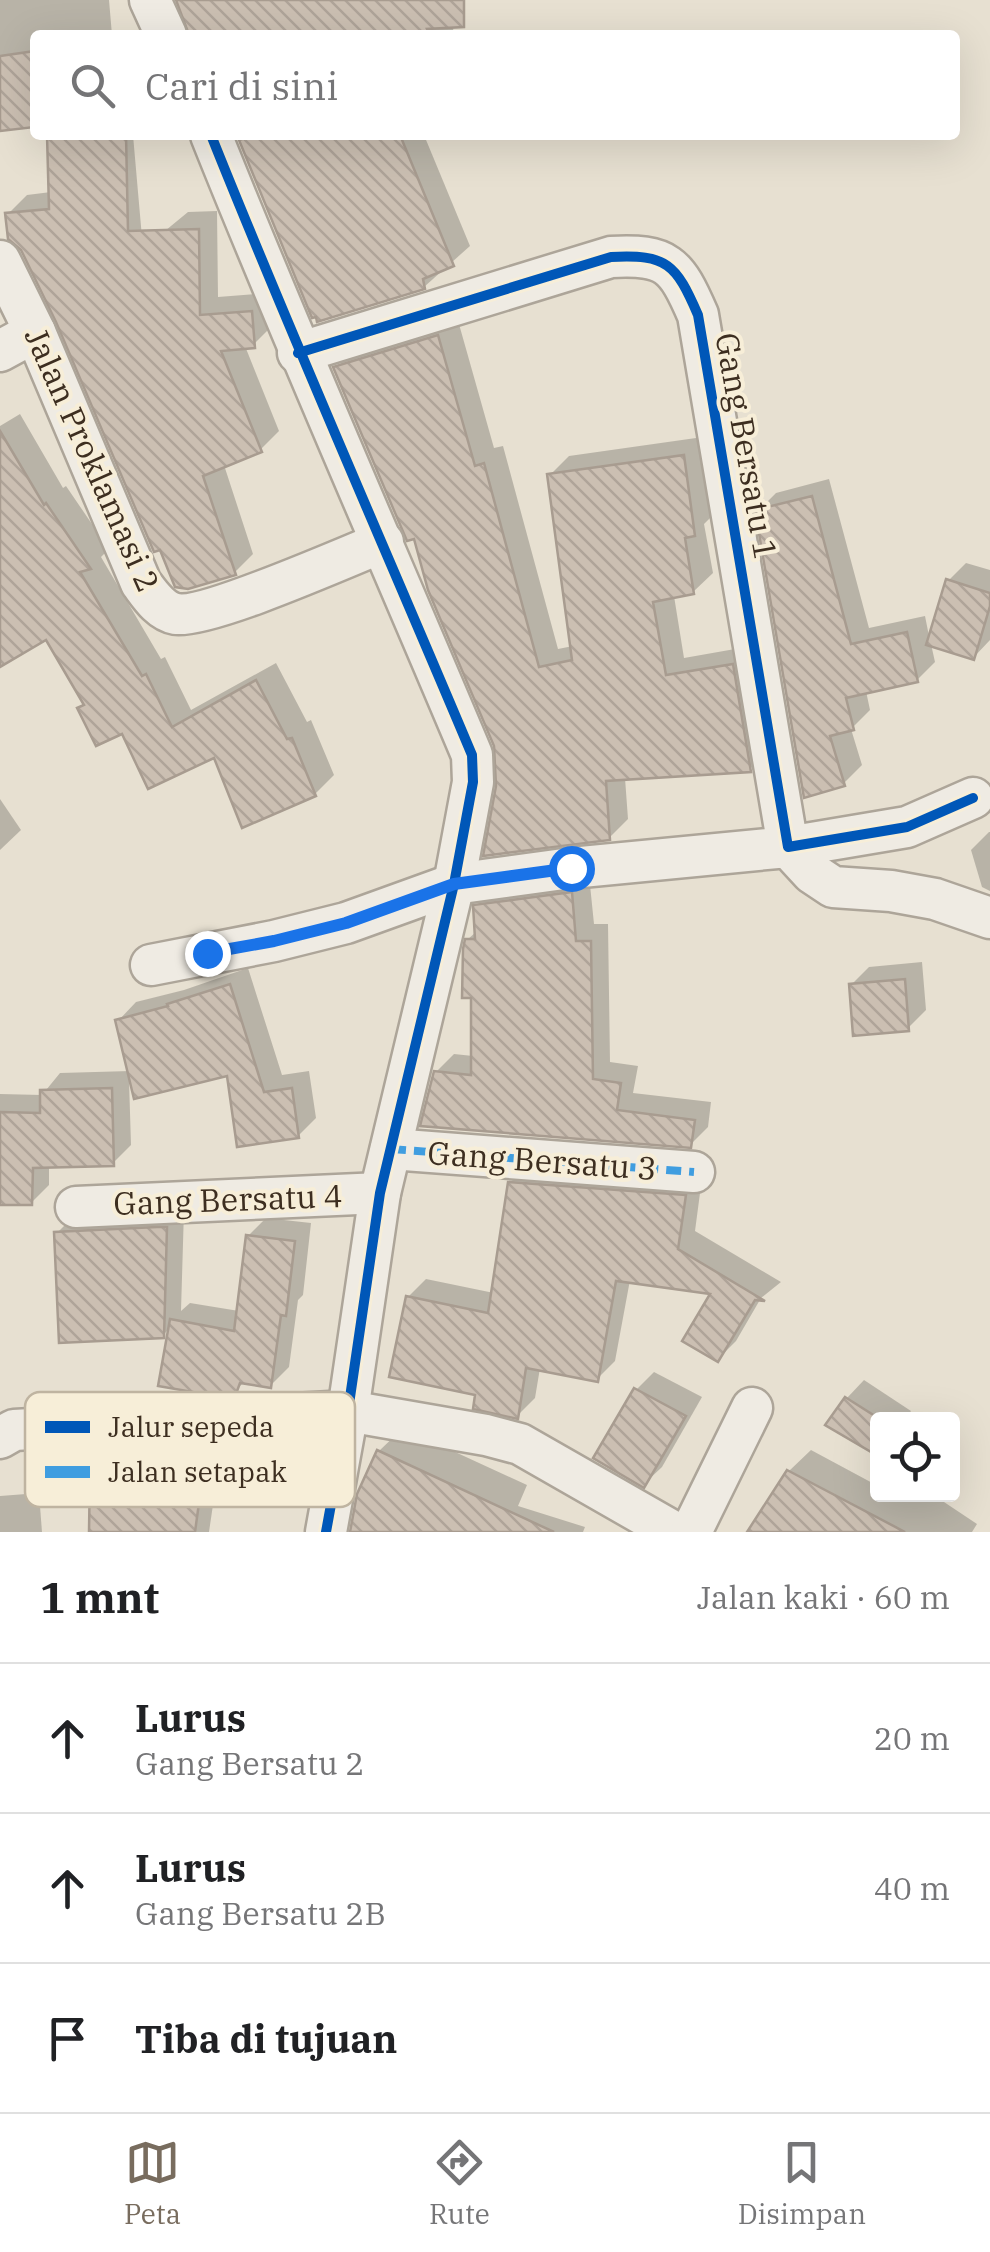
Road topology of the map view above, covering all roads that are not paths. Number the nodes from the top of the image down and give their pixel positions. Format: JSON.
{"nodes":[{"id":1,"x":150,"y":0,"type":"edge"},
{"id":2,"x":164,"y":30,"type":"edge"},
{"id":3,"x":212,"y":140,"type":"edge"},
{"id":4,"x":0,"y":261,"type":"edge"},
{"id":5,"x":17,"y":341,"type":"edge"},
{"id":6,"x":298,"y":353,"type":"junction"},
{"id":7,"x":383,"y":542,"type":"junction"},
{"id":8,"x":973,"y":798,"type":"dead end"},
{"id":9,"x":788,"y":847,"type":"junction"},
{"id":10,"x":454,"y":884,"type":"junction"},
{"id":11,"x":990,"y":918,"type":"edge"},
{"id":12,"x":152,"y":965,"type":"dead end"},
{"id":13,"x":391,"y":1149,"type":"junction"},
{"id":14,"x":694,"y":1172,"type":"dead end"},
{"id":15,"x":380,"y":1194,"type":"junction"},
{"id":16,"x":76,"y":1206,"type":"dead end"},
{"id":17,"x":351,"y":1392,"type":"edge"},
{"id":18,"x":752,"y":1408,"type":"dead end"},
{"id":19,"x":355,"y":1412,"type":"edge"},
{"id":20,"x":25,"y":1429,"type":"edge"},
{"id":21,"x":0,"y":1438,"type":"edge"},
{"id":22,"x":331,"y":1507,"type":"edge"},
{"id":23,"x":326,"y":1532,"type":"edge"},
{"id":24,"x":674,"y":1532,"type":"edge"},
{"id":25,"x":691,"y":1532,"type":"edge"}],
"edges":[{"from":1,"to":2,"type":"street"},
{"from":3,"to":6,"type":"street"},
{"from":4,"to":5,"type":"street","name":"Jalan Proklamasi 2"},
{"from":5,"to":7,"type":"street","name":"Jalan Proklamasi 2"},
{"from":6,"to":7,"type":"street"},
{"from":6,"to":9,"type":"street","name":"Gang Bersatu 1"},
{"from":7,"to":10,"type":"street"},
{"from":8,"to":9,"type":"street"},
{"from":9,"to":10,"type":"street"},
{"from":9,"to":11,"type":"street"},
{"from":10,"to":12,"type":"street"},
{"from":10,"to":13,"type":"street"},
{"from":13,"to":14,"type":"street","name":"Gang Bersatu 3"},
{"from":13,"to":15,"type":"street"},
{"from":15,"to":16,"type":"street","name":"Gang Bersatu 4"},
{"from":15,"to":17,"type":"street"},
{"from":18,"to":25,"type":"street"},
{"from":19,"to":24,"type":"street"},
{"from":20,"to":21,"type":"street"},
{"from":22,"to":23,"type":"street"}]}
